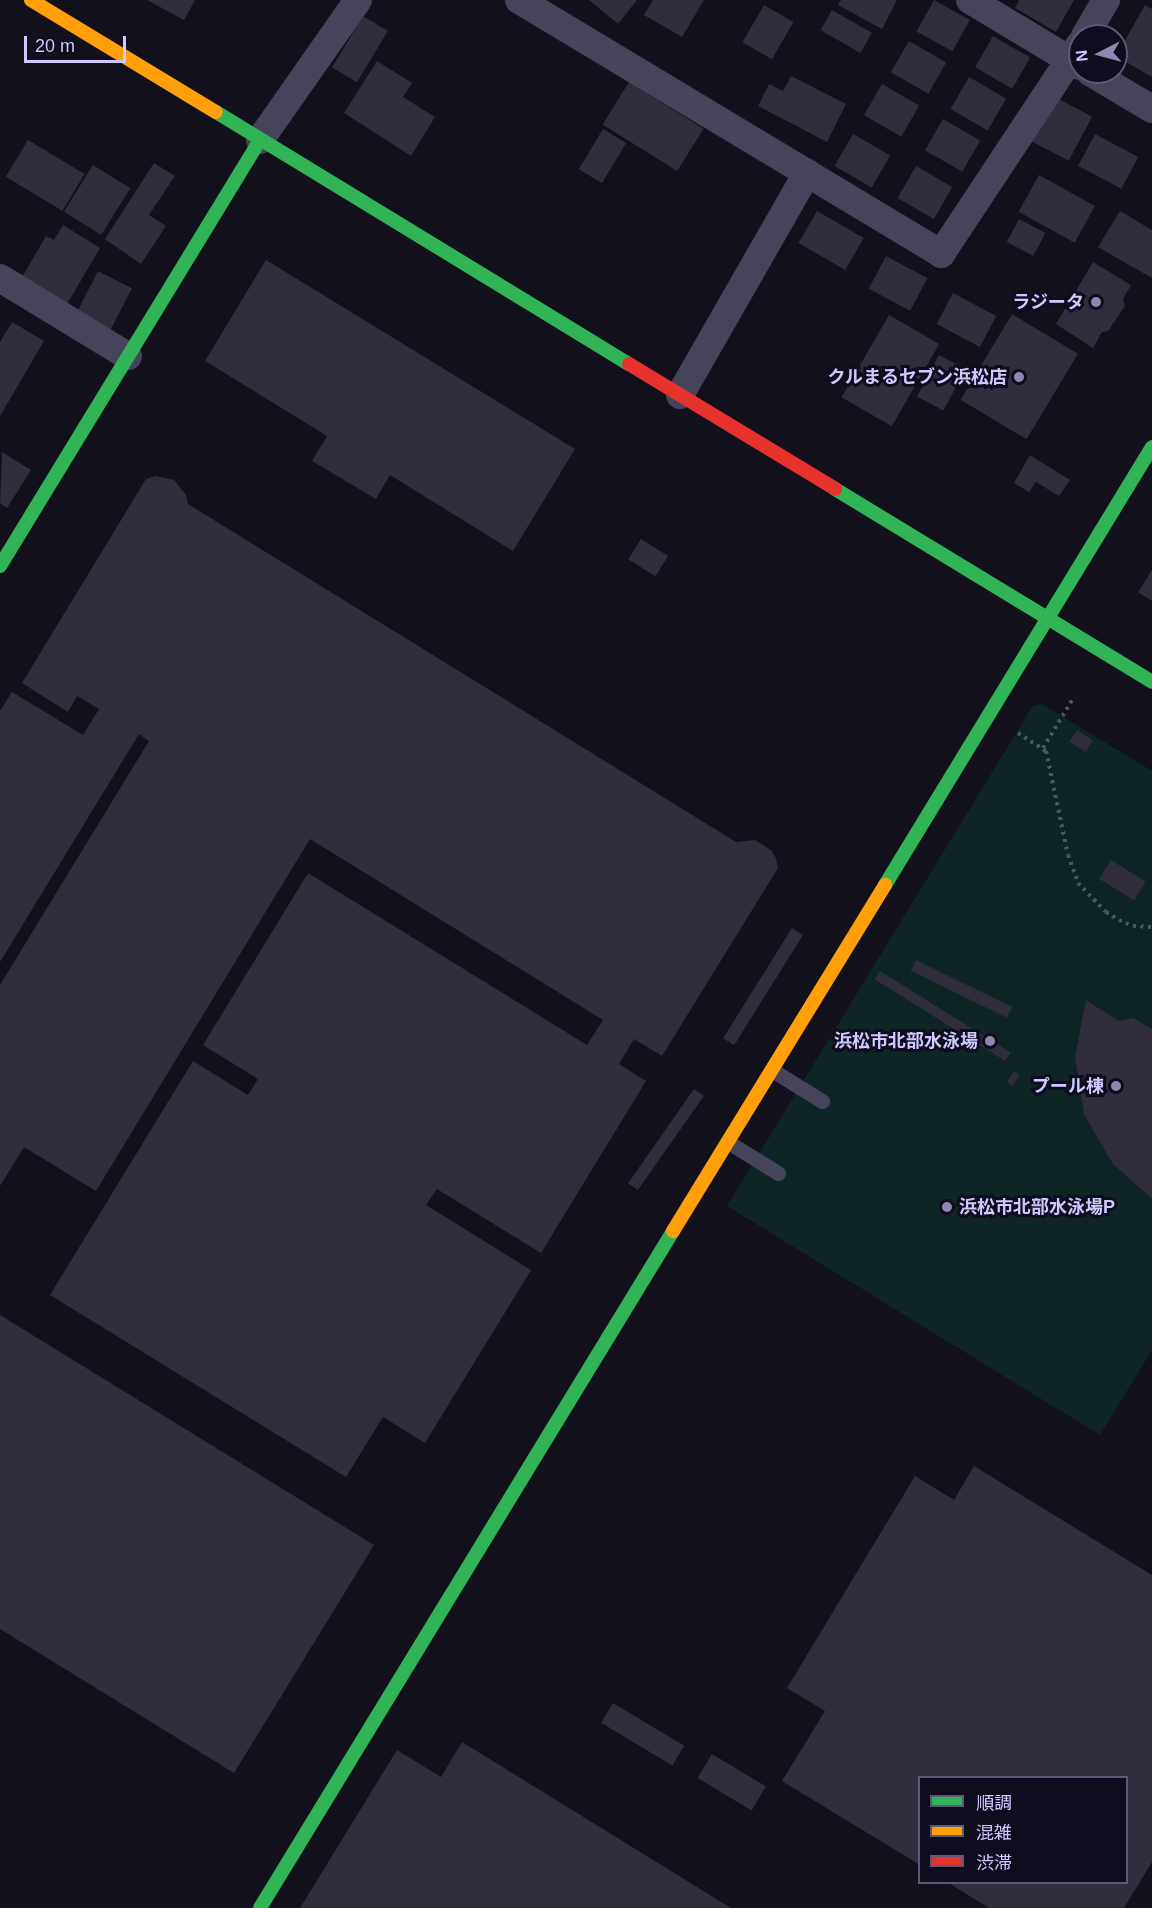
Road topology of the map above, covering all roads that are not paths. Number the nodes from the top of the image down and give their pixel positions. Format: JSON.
{"nodes":[{"id":1,"x":31,"y":0,"type":"edge"},
{"id":2,"x":358,"y":0,"type":"edge"},
{"id":3,"x":519,"y":0,"type":"edge"},
{"id":4,"x":970,"y":0,"type":"edge"},
{"id":5,"x":1106,"y":0,"type":"edge"},
{"id":6,"x":62,"y":8,"type":"edge"},
{"id":7,"x":1091,"y":24,"type":"edge"},
{"id":8,"x":1068,"y":53,"type":"edge"},
{"id":9,"x":1068,"y":77,"type":"edge"},
{"id":10,"x":1115,"y":84,"type":"edge"},
{"id":11,"x":1152,"y":109,"type":"edge"},
{"id":12,"x":260,"y":140,"type":"junction"},
{"id":13,"x":807,"y":173,"type":"junction"},
{"id":14,"x":0,"y":278,"type":"edge"},
{"id":15,"x":128,"y":356,"type":"junction"},
{"id":16,"x":680,"y":395,"type":"junction"},
{"id":17,"x":1152,"y":447,"type":"edge"},
{"id":18,"x":4,"y":552,"type":"edge"},
{"id":19,"x":1047,"y":618,"type":"junction"},
{"id":20,"x":1152,"y":682,"type":"edge"},
{"id":21,"x":772,"y":1070,"type":"junction"},
{"id":22,"x":822,"y":1101,"type":"dead end"},
{"id":23,"x":728,"y":1142,"type":"junction"},
{"id":24,"x":778,"y":1173,"type":"dead end"},
{"id":25,"x":260,"y":1908,"type":"edge"}],
"edges":[{"from":1,"to":6,"type":"street"},
{"from":2,"to":12,"type":"street"},
{"from":3,"to":13,"type":"street"},
{"from":4,"to":8,"type":"street"},
{"from":5,"to":7,"type":"street"},
{"from":6,"to":12,"type":"street"},
{"from":9,"to":13,"type":"street"},
{"from":10,"to":11,"type":"street"},
{"from":12,"to":15,"type":"street"},
{"from":12,"to":16,"type":"street"},
{"from":13,"to":16,"type":"street"},
{"from":14,"to":15,"type":"street"},
{"from":15,"to":18,"type":"street"},
{"from":16,"to":19,"type":"street"},
{"from":17,"to":19,"type":"street"},
{"from":19,"to":20,"type":"street"},
{"from":19,"to":21,"type":"street"},
{"from":21,"to":22,"type":"lane"},
{"from":21,"to":23,"type":"street"},
{"from":23,"to":24,"type":"lane"},
{"from":23,"to":25,"type":"street"}]}
